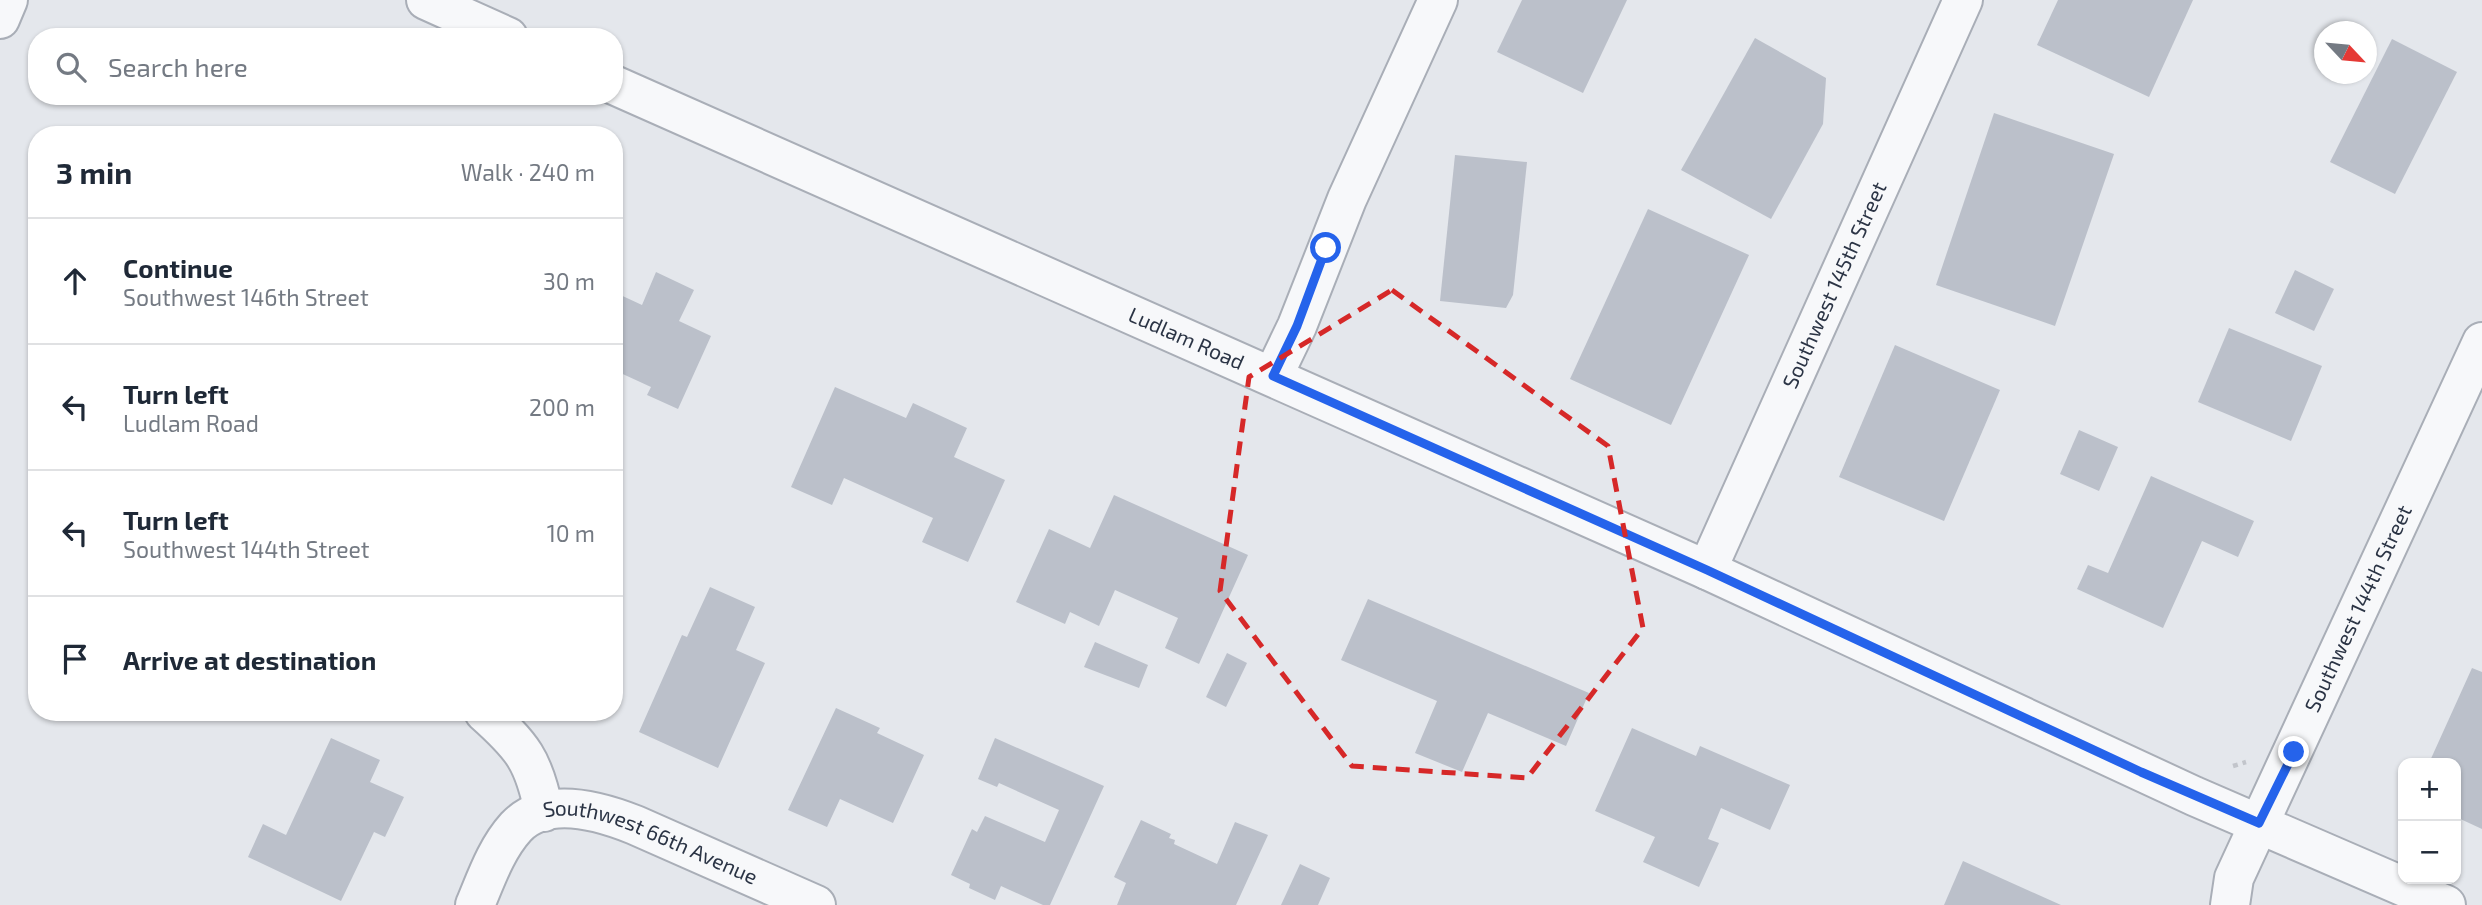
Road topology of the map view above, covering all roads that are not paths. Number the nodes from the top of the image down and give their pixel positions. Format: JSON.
{"nodes":[{"id":1,"x":8,"y":0,"type":"edge"},
{"id":2,"x":426,"y":0,"type":"edge"},
{"id":3,"x":1438,"y":0,"type":"edge"},
{"id":4,"x":1963,"y":0,"type":"edge"},
{"id":5,"x":0,"y":19,"type":"edge"},
{"id":6,"x":488,"y":28,"type":"edge"},
{"id":7,"x":623,"y":89,"type":"edge"},
{"id":8,"x":2482,"y":342,"type":"edge"},
{"id":9,"x":1273,"y":376,"type":"junction"},
{"id":10,"x":1707,"y":570,"type":"junction"},
{"id":11,"x":494,"y":721,"type":"edge"},
{"id":12,"x":534,"y":816,"type":"junction"},
{"id":13,"x":2259,"y":823,"type":"junction"},
{"id":14,"x":2220,"y":899,"type":"edge"},
{"id":15,"x":475,"y":905,"type":"edge"},
{"id":16,"x":816,"y":905,"type":"edge"},
{"id":17,"x":2446,"y":905,"type":"edge"}],
"edges":[{"from":1,"to":5,"type":"street"},
{"from":2,"to":6,"type":"street"},
{"from":3,"to":9,"type":"street"},
{"from":4,"to":10,"type":"street","name":"Southwest 145th Street"},
{"from":7,"to":9,"type":"street","name":"Ludlam Road"},
{"from":8,"to":13,"type":"street","name":"Southwest 144th Street"},
{"from":9,"to":10,"type":"street","name":"Ludlam Road"},
{"from":10,"to":13,"type":"street","name":"Ludlam Road"},
{"from":11,"to":12,"type":"street"},
{"from":12,"to":15,"type":"street"},
{"from":12,"to":16,"type":"street","name":"Southwest 66th Avenue"},
{"from":13,"to":14,"type":"street","name":"Southwest 144th Street"},
{"from":13,"to":17,"type":"street","name":"Ludlam Road"}]}
